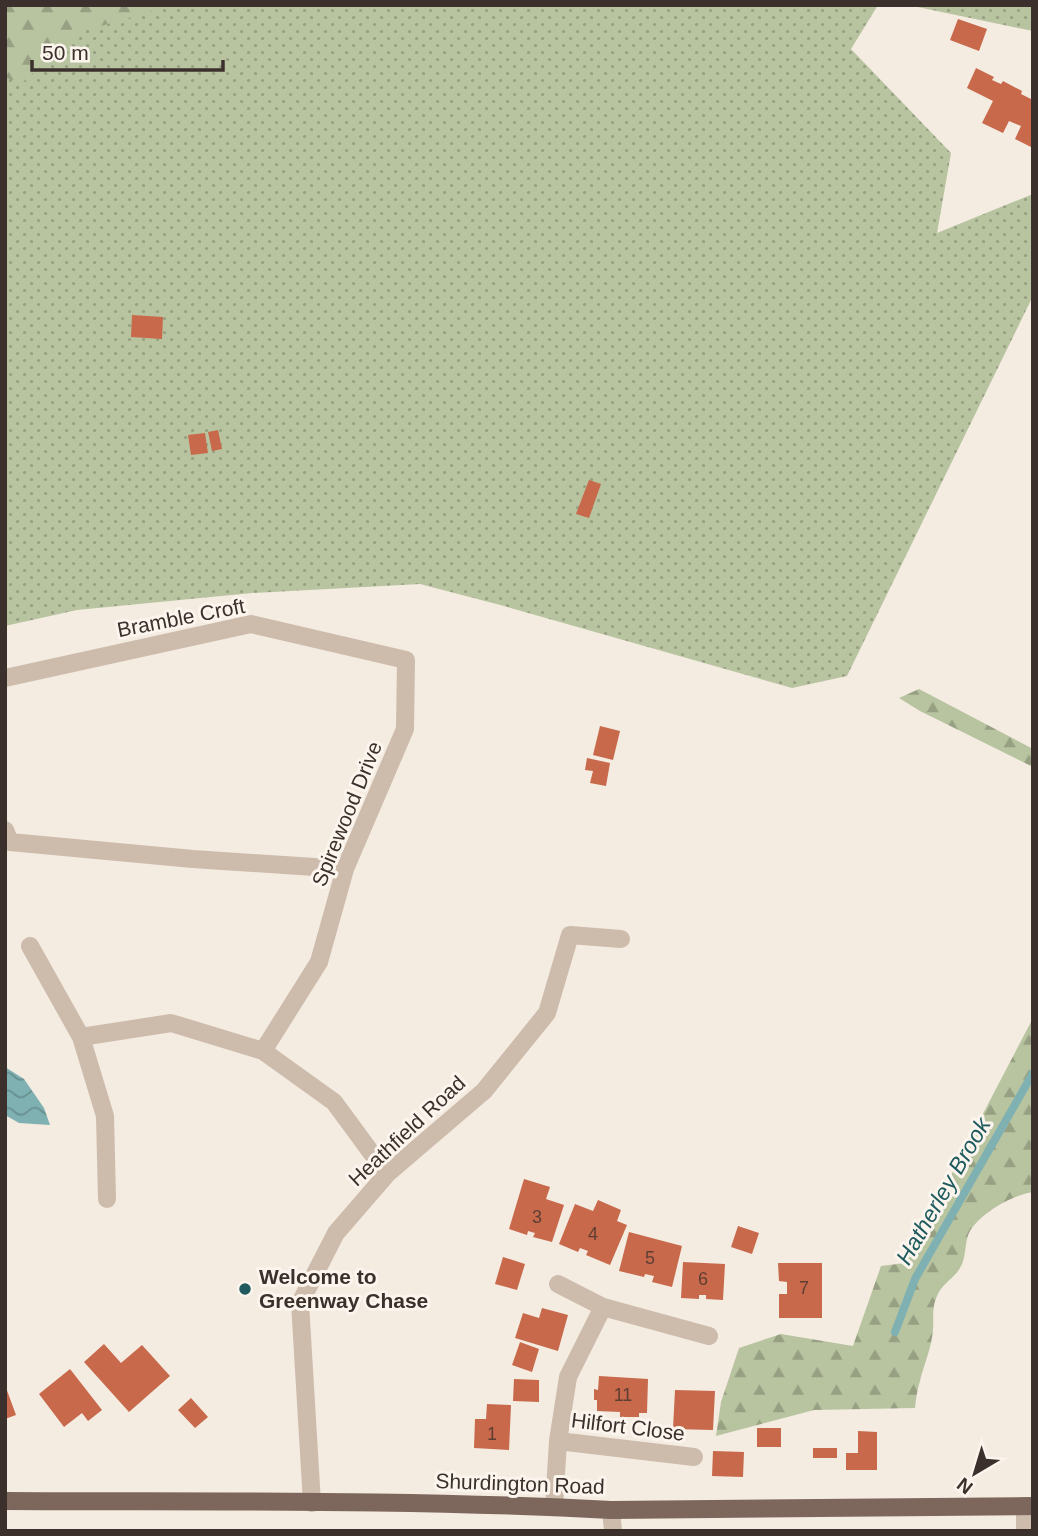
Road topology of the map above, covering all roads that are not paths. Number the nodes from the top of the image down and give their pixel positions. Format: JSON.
{"nodes":[{"id":1,"x":406,"y":660,"type":"joint"},
{"id":2,"x":5,"y":678,"type":"edge"},
{"id":3,"x":5,"y":830,"type":"edge"},
{"id":4,"x":345,"y":869,"type":"junction"},
{"id":5,"x":621,"y":939,"type":"dead end"},
{"id":6,"x":30,"y":946,"type":"dead end"},
{"id":7,"x":81,"y":1037,"type":"junction"},
{"id":8,"x":263,"y":1051,"type":"junction"},
{"id":9,"x":387,"y":1174,"type":"junction"},
{"id":10,"x":107,"y":1199,"type":"dead end"},
{"id":11,"x":558,"y":1284,"type":"dead end"},
{"id":12,"x":603,"y":1307,"type":"junction"},
{"id":13,"x":709,"y":1336,"type":"dead end"},
{"id":14,"x":558,"y":1441,"type":"junction"},
{"id":15,"x":694,"y":1457,"type":"dead end"},
{"id":16,"x":5,"y":1501,"type":"edge"},
{"id":17,"x":312,"y":1503,"type":"junction"},
{"id":18,"x":1029,"y":1506,"type":"edge"},
{"id":19,"x":554,"y":1507,"type":"junction"},
{"id":20,"x":611,"y":1510,"type":"junction"},
{"id":21,"x":613,"y":1531,"type":"edge"},
{"id":22,"x":1025,"y":1531,"type":"edge"}],
"edges":[{"from":1,"to":2,"type":"street","name":"Bramble Croft"},
{"from":1,"to":4,"type":"street","name":"Spirewood Drive"},
{"from":3,"to":4,"type":"street"},
{"from":4,"to":8,"type":"street","name":"Spirewood Drive"},
{"from":5,"to":9,"type":"street","name":"Heathfield Road"},
{"from":6,"to":7,"type":"street"},
{"from":7,"to":8,"type":"street"},
{"from":7,"to":10,"type":"street"},
{"from":8,"to":9,"type":"street"},
{"from":9,"to":17,"type":"street","name":"Heathfield Road"},
{"from":11,"to":12,"type":"street"},
{"from":12,"to":13,"type":"street"},
{"from":12,"to":14,"type":"street","name":"Hilfort Close"},
{"from":14,"to":15,"type":"street","name":"Hilfort Close"},
{"from":14,"to":19,"type":"street","name":"Hilfort Close"},
{"from":16,"to":17,"type":"main road","name":"Shurdington Road"},
{"from":17,"to":19,"type":"main road","name":"Shurdington Road"},
{"from":18,"to":20,"type":"main road","name":"Shurdington Road"},
{"from":18,"to":22,"type":"street"},
{"from":19,"to":20,"type":"main road","name":"Shurdington Road"},
{"from":20,"to":21,"type":"street"}]}
